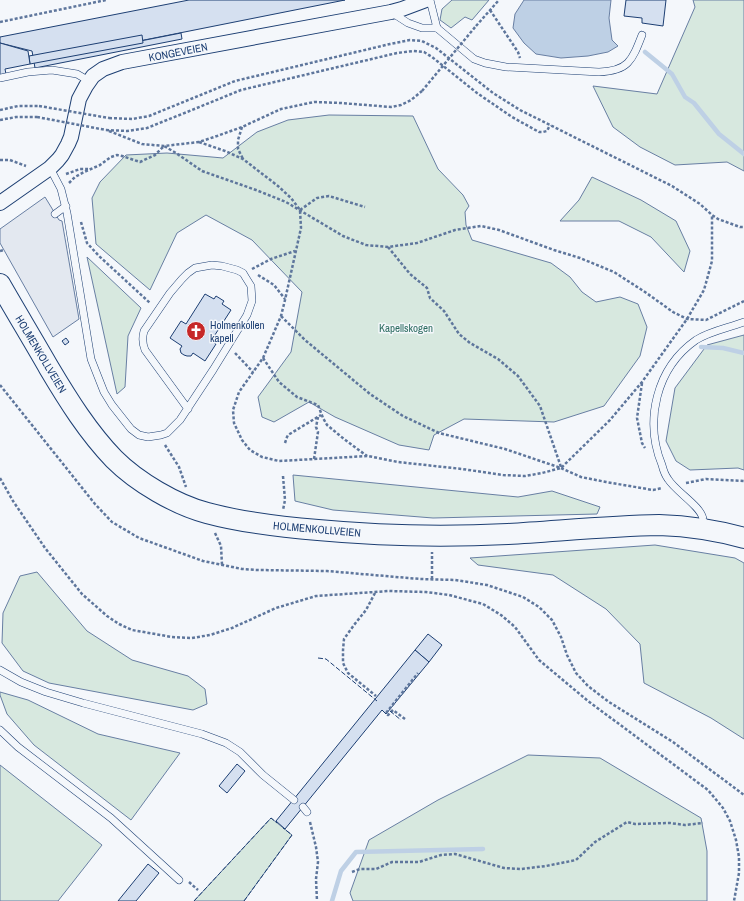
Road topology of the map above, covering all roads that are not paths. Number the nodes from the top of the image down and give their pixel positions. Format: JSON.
{"nodes":[{"id":1,"x":426,"y":0,"type":"edge"},
{"id":2,"x":430,"y":0,"type":"edge"},
{"id":3,"x":391,"y":12,"type":"junction"},
{"id":4,"x":436,"y":28,"type":"junction"},
{"id":5,"x":642,"y":35,"type":"dead end"},
{"id":6,"x":0,"y":78,"type":"edge"},
{"id":7,"x":89,"y":81,"type":"junction"},
{"id":8,"x":53,"y":173,"type":"junction"},
{"id":9,"x":0,"y":203,"type":"edge"},
{"id":10,"x":66,"y":206,"type":"junction"},
{"id":11,"x":55,"y":214,"type":"dead end"},
{"id":12,"x":0,"y":284,"type":"edge"},
{"id":13,"x":744,"y":322,"type":"edge"},
{"id":14,"x":188,"y":408,"type":"junction"},
{"id":15,"x":703,"y":529,"type":"junction"},
{"id":16,"x":744,"y":538,"type":"edge"},
{"id":17,"x":0,"y":670,"type":"edge"},
{"id":18,"x":0,"y":730,"type":"edge"},
{"id":19,"x":294,"y":800,"type":"dead end"},
{"id":20,"x":179,"y":880,"type":"dead end"}],
"edges":[{"from":1,"to":3,"type":"street","name":"KONGEVEIEN"},
{"from":2,"to":4,"type":"lane"},
{"from":3,"to":4,"type":"lane"},
{"from":3,"to":7,"type":"street","name":"KONGEVEIEN"},
{"from":4,"to":5,"type":"lane"},
{"from":6,"to":7,"type":"lane"},
{"from":7,"to":8,"type":"street","name":"KONGEVEIEN"},
{"from":8,"to":9,"type":"street","name":"KONGEVEIEN"},
{"from":8,"to":10,"type":"lane"},
{"from":10,"to":11,"type":"lane"},
{"from":10,"to":14,"type":"lane"},
{"from":12,"to":15,"type":"main road","name":"HOLMENKOLLVEIEN"},
{"from":13,"to":15,"type":"lane"},
{"from":14,"to":14,"type":"lane"},
{"from":15,"to":16,"type":"main road","name":"HOLMENKOLLVEIEN"},
{"from":17,"to":19,"type":"lane"},
{"from":18,"to":20,"type":"lane"}]}
